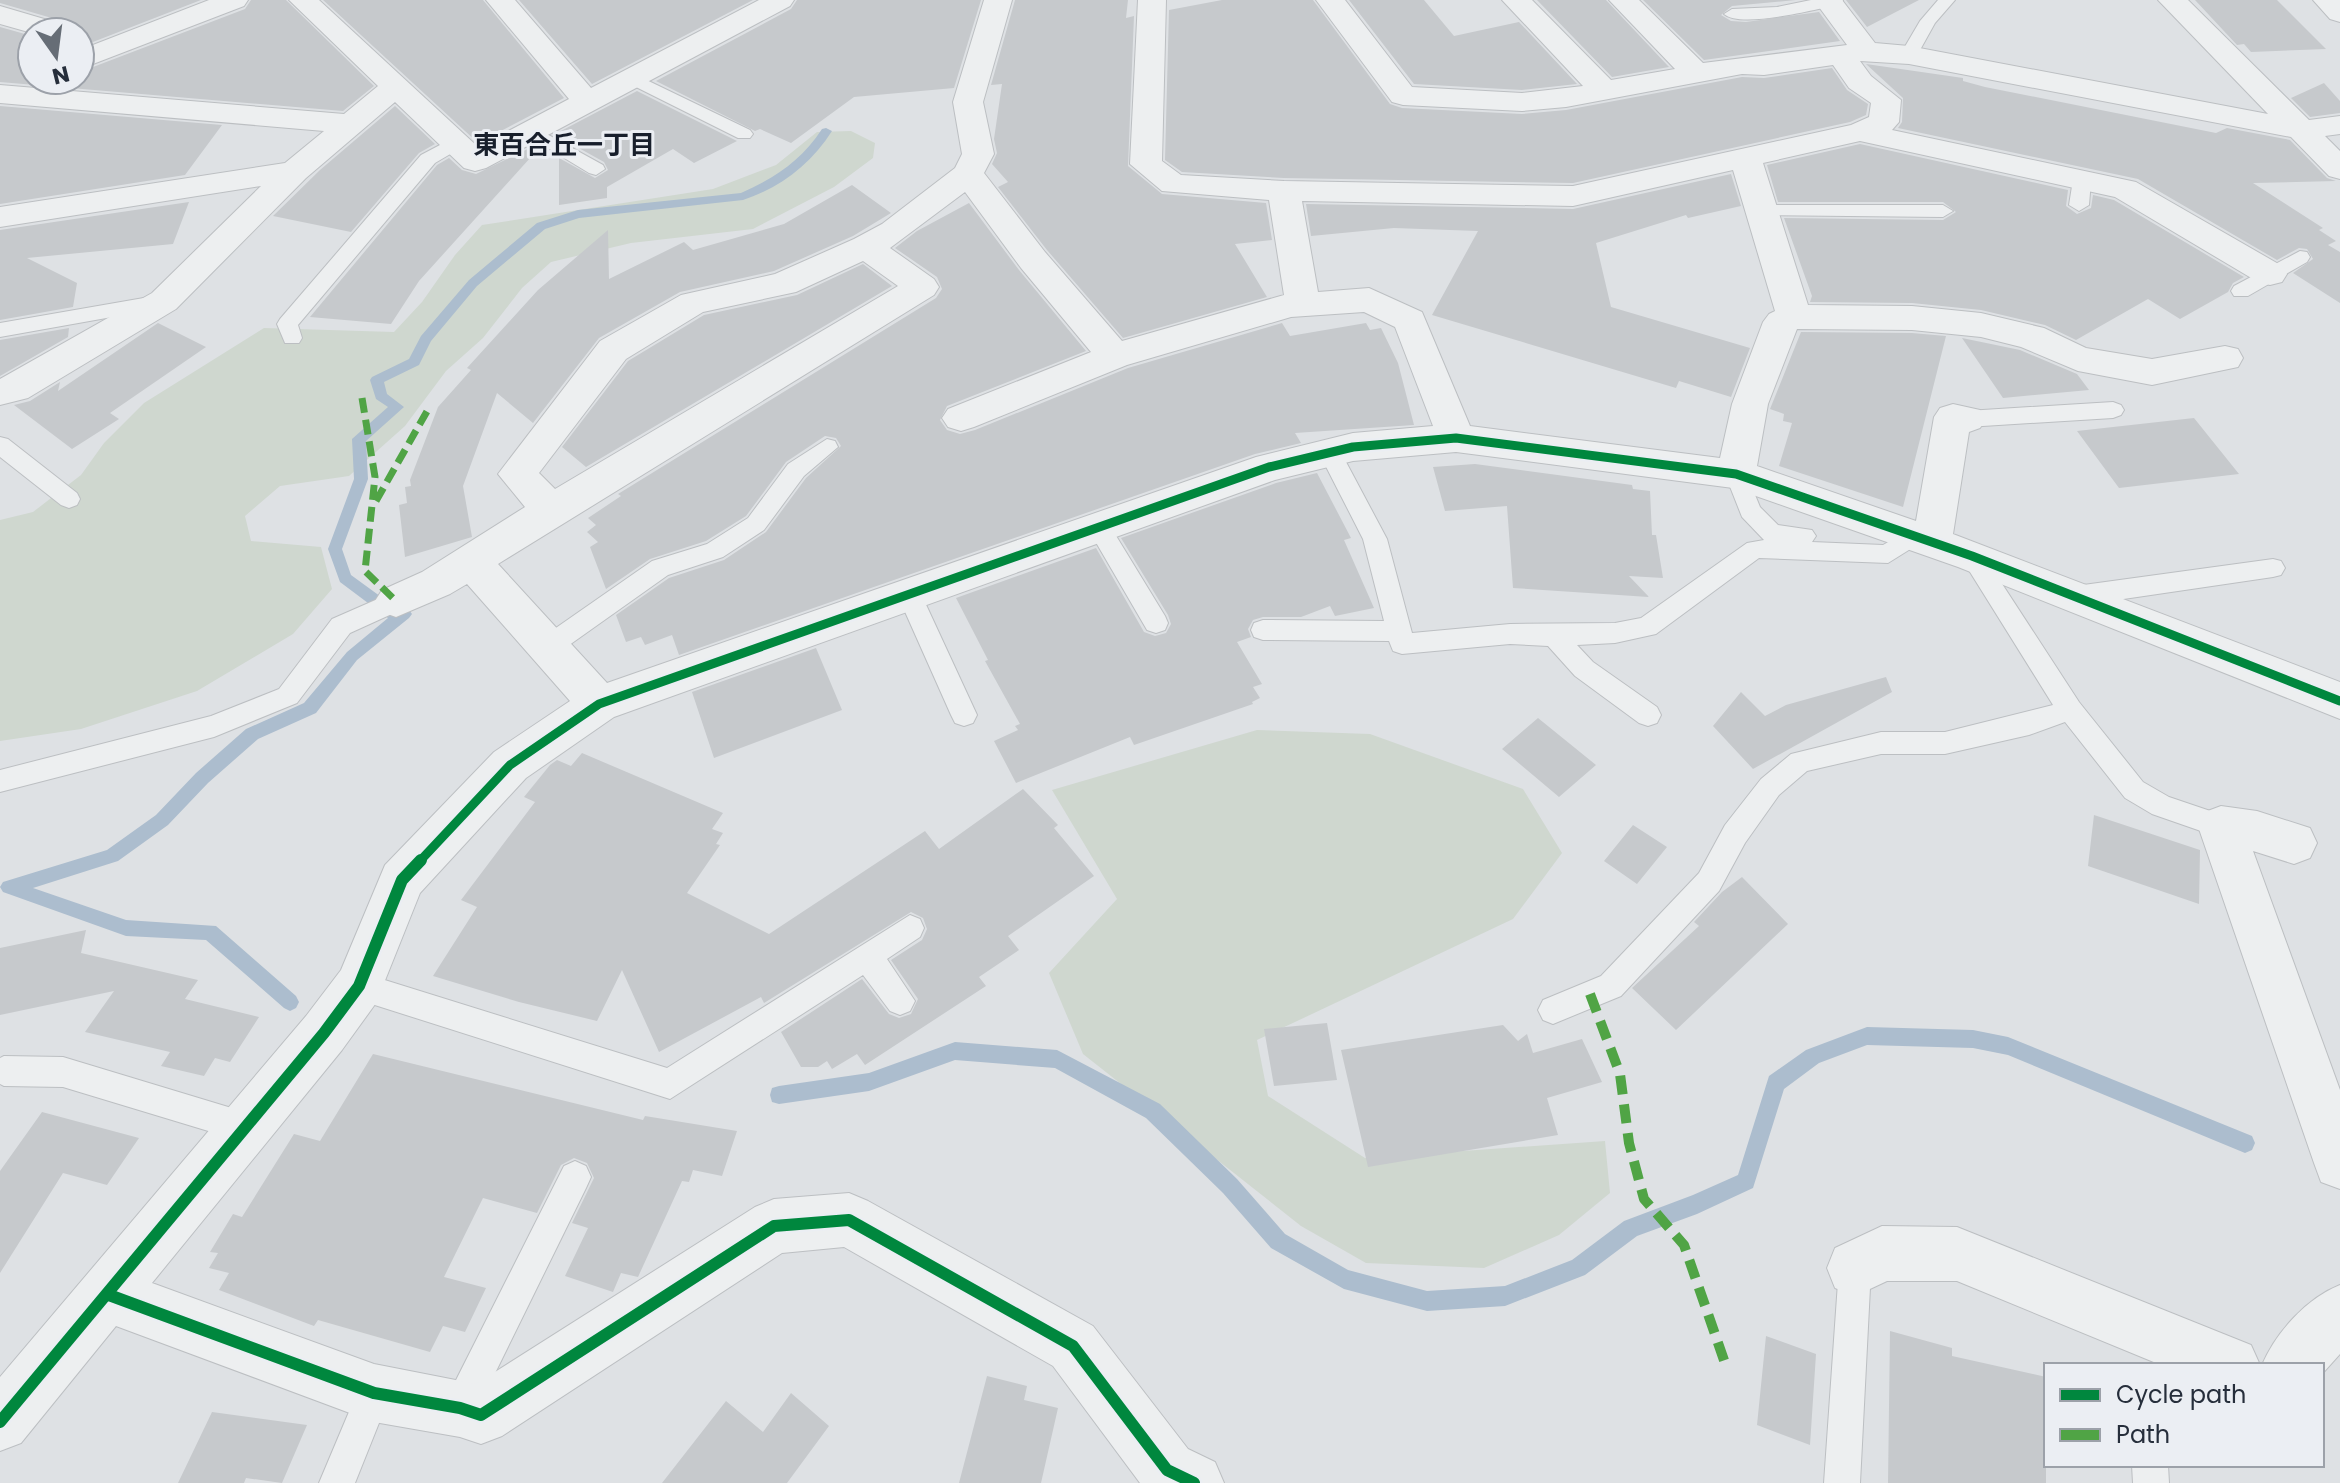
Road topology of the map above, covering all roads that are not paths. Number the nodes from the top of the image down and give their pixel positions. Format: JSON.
{"nodes":[{"id":1,"x":234,"y":0,"type":"edge"},
{"id":2,"x":303,"y":0,"type":"edge"},
{"id":3,"x":500,"y":0,"type":"edge"},
{"id":4,"x":998,"y":0,"type":"edge"},
{"id":5,"x":1152,"y":0,"type":"edge"},
{"id":6,"x":1330,"y":0,"type":"edge"},
{"id":7,"x":1516,"y":0,"type":"edge"},
{"id":8,"x":1623,"y":0,"type":"edge"},
{"id":9,"x":1947,"y":0,"type":"edge"},
{"id":10,"x":2172,"y":0,"type":"edge"},
{"id":11,"x":2327,"y":0,"type":"edge"},
{"id":12,"x":1832,"y":1,"type":"edge"},
{"id":13,"x":763,"y":3,"type":"edge"},
{"id":14,"x":2340,"y":13,"type":"edge"},
{"id":15,"x":1732,"y":14,"type":"dead end"},
{"id":16,"x":96,"y":47,"type":"edge"},
{"id":17,"x":1853,"y":53,"type":"junction"},
{"id":18,"x":1909,"y":55,"type":"junction"},
{"id":19,"x":1695,"y":72,"type":"junction"},
{"id":20,"x":632,"y":78,"type":"junction"},
{"id":21,"x":396,"y":86,"type":"junction"},
{"id":22,"x":1604,"y":90,"type":"junction"},
{"id":23,"x":0,"y":92,"type":"edge"},
{"id":24,"x":587,"y":102,"type":"junction"},
{"id":25,"x":351,"y":124,"type":"junction"},
{"id":26,"x":2340,"y":125,"type":"edge"},
{"id":27,"x":2303,"y":130,"type":"junction"},
{"id":28,"x":534,"y":132,"type":"junction"},
{"id":29,"x":1860,"y":132,"type":"junction"},
{"id":30,"x":744,"y":134,"type":"dead end"},
{"id":31,"x":457,"y":142,"type":"junction"},
{"id":32,"x":1745,"y":157,"type":"junction"},
{"id":33,"x":596,"y":169,"type":"dead end"},
{"id":34,"x":2340,"y":169,"type":"edge"},
{"id":35,"x":295,"y":171,"type":"junction"},
{"id":36,"x":968,"y":174,"type":"junction"},
{"id":37,"x":1284,"y":191,"type":"junction"},
{"id":38,"x":1761,"y":211,"type":"junction"},
{"id":39,"x":1943,"y":211,"type":"dead end"},
{"id":40,"x":0,"y":217,"type":"edge"},
{"id":41,"x":866,"y":247,"type":"junction"},
{"id":42,"x":2300,"y":257,"type":"dead end"},
{"id":43,"x":2270,"y":274,"type":"junction"},
{"id":44,"x":2241,"y":291,"type":"dead end"},
{"id":45,"x":164,"y":301,"type":"junction"},
{"id":46,"x":1303,"y":305,"type":"junction"},
{"id":47,"x":1794,"y":317,"type":"junction"},
{"id":48,"x":0,"y":330,"type":"edge"},
{"id":49,"x":292,"y":338,"type":"dead end"},
{"id":50,"x":1114,"y":356,"type":"junction"},
{"id":51,"x":2225,"y":358,"type":"dead end"},
{"id":52,"x":0,"y":392,"type":"edge"},
{"id":53,"x":2113,"y":410,"type":"dead end"},
{"id":54,"x":961,"y":418,"type":"dead end"},
{"id":55,"x":1967,"y":419,"type":"joint"},
{"id":56,"x":1456,"y":438,"type":"junction"},
{"id":57,"x":0,"y":445,"type":"edge"},
{"id":58,"x":827,"y":447,"type":"dead end"},
{"id":59,"x":1329,"y":451,"type":"junction"},
{"id":60,"x":1743,"y":493,"type":"junction"},
{"id":61,"x":69,"y":499,"type":"dead end"},
{"id":62,"x":551,"y":510,"type":"junction"},
{"id":63,"x":1099,"y":527,"type":"junction"},
{"id":64,"x":1918,"y":542,"type":"junction"},
{"id":65,"x":1755,"y":549,"type":"junction"},
{"id":66,"x":1972,"y":556,"type":"junction"},
{"id":67,"x":471,"y":561,"type":"junction"},
{"id":68,"x":2273,"y":568,"type":"dead end"},
{"id":69,"x":910,"y":596,"type":"junction"},
{"id":70,"x":2076,"y":596,"type":"junction"},
{"id":71,"x":396,"y":601,"type":"joint"},
{"id":72,"x":1156,"y":623,"type":"dead end"},
{"id":73,"x":1263,"y":630,"type":"dead end"},
{"id":74,"x":1398,"y":631,"type":"junction"},
{"id":75,"x":1554,"y":636,"type":"junction"},
{"id":76,"x":549,"y":646,"type":"junction"},
{"id":77,"x":2340,"y":701,"type":"edge"},
{"id":78,"x":599,"y":704,"type":"junction"},
{"id":79,"x":2070,"y":710,"type":"junction"},
{"id":80,"x":964,"y":715,"type":"dead end"},
{"id":81,"x":1648,"y":715,"type":"dead end"},
{"id":82,"x":0,"y":781,"type":"edge"},
{"id":83,"x":2221,"y":826,"type":"junction"},
{"id":84,"x":2294,"y":843,"type":"dead end"},
{"id":85,"x":910,"y":928,"type":"dead end"},
{"id":86,"x":867,"y":956,"type":"junction"},
{"id":87,"x":359,"y":986,"type":"junction"},
{"id":88,"x":900,"y":1001,"type":"dead end"},
{"id":89,"x":1553,"y":1010,"type":"dead end"},
{"id":90,"x":4,"y":1071,"type":"dead end"},
{"id":91,"x":248,"y":1128,"type":"junction"},
{"id":92,"x":2340,"y":1163,"type":"edge"},
{"id":93,"x":575,"y":1177,"type":"dead end"},
{"id":94,"x":1855,"y":1268,"type":"joint"},
{"id":95,"x":109,"y":1295,"type":"junction"},
{"id":96,"x":2340,"y":1313,"type":"edge"},
{"id":97,"x":2144,"y":1347,"type":"edge"},
{"id":98,"x":2221,"y":1363,"type":"edge"},
{"id":99,"x":2293,"y":1363,"type":"edge"},
{"id":100,"x":374,"y":1393,"type":"junction"},
{"id":101,"x":460,"y":1408,"type":"junction"},
{"id":102,"x":0,"y":1422,"type":"edge"},
{"id":103,"x":337,"y":1483,"type":"edge"},
{"id":104,"x":1194,"y":1483,"type":"edge"},
{"id":105,"x":1842,"y":1483,"type":"edge"}],
"edges":[{"from":1,"to":16,"type":"street"},
{"from":2,"to":21,"type":"street"},
{"from":3,"to":24,"type":"street"},
{"from":4,"to":36,"type":"street"},
{"from":5,"to":37,"type":"street"},
{"from":6,"to":22,"type":"street"},
{"from":7,"to":22,"type":"street"},
{"from":8,"to":19,"type":"street"},
{"from":9,"to":18,"type":"lane"},
{"from":10,"to":27,"type":"street"},
{"from":11,"to":14,"type":"street"},
{"from":12,"to":15,"type":"lane"},
{"from":12,"to":17,"type":"street"},
{"from":13,"to":20,"type":"street"},
{"from":17,"to":18,"type":"street"},
{"from":17,"to":19,"type":"street"},
{"from":17,"to":29,"type":"street"},
{"from":18,"to":27,"type":"street"},
{"from":19,"to":22,"type":"street"},
{"from":20,"to":24,"type":"street"},
{"from":20,"to":30,"type":"lane"},
{"from":21,"to":25,"type":"street"},
{"from":21,"to":31,"type":"street"},
{"from":23,"to":25,"type":"street"},
{"from":24,"to":28,"type":"street"},
{"from":25,"to":35,"type":"street"},
{"from":26,"to":27,"type":"street"},
{"from":27,"to":34,"type":"street"},
{"from":28,"to":31,"type":"street"},
{"from":28,"to":33,"type":"lane"},
{"from":29,"to":32,"type":"street"},
{"from":29,"to":43,"type":"street"},
{"from":31,"to":49,"type":"lane"},
{"from":32,"to":37,"type":"street"},
{"from":32,"to":38,"type":"street"},
{"from":35,"to":40,"type":"street"},
{"from":35,"to":45,"type":"street"},
{"from":36,"to":41,"type":"street"},
{"from":36,"to":50,"type":"street"},
{"from":37,"to":46,"type":"street"},
{"from":38,"to":39,"type":"lane"},
{"from":38,"to":47,"type":"street"},
{"from":41,"to":62,"type":"street"},
{"from":41,"to":62,"type":"street"},
{"from":42,"to":43,"type":"lane"},
{"from":43,"to":44,"type":"lane"},
{"from":45,"to":48,"type":"lane"},
{"from":45,"to":52,"type":"street"},
{"from":46,"to":50,"type":"street"},
{"from":46,"to":56,"type":"street"},
{"from":47,"to":51,"type":"street"},
{"from":47,"to":60,"type":"street"},
{"from":50,"to":54,"type":"street"},
{"from":53,"to":55,"type":"lane"},
{"from":55,"to":64,"type":"street"},
{"from":56,"to":59,"type":"street"},
{"from":56,"to":60,"type":"street"},
{"from":57,"to":61,"type":"lane"},
{"from":58,"to":76,"type":"lane"},
{"from":59,"to":63,"type":"street"},
{"from":59,"to":74,"type":"lane"},
{"from":60,"to":64,"type":"street"},
{"from":60,"to":65,"type":"lane"},
{"from":62,"to":67,"type":"street"},
{"from":63,"to":69,"type":"street"},
{"from":63,"to":72,"type":"lane"},
{"from":64,"to":65,"type":"lane"},
{"from":64,"to":66,"type":"street"},
{"from":65,"to":75,"type":"lane"},
{"from":66,"to":70,"type":"street"},
{"from":66,"to":79,"type":"lane"},
{"from":67,"to":71,"type":"street"},
{"from":67,"to":76,"type":"street"},
{"from":68,"to":70,"type":"lane"},
{"from":69,"to":78,"type":"street"},
{"from":69,"to":80,"type":"lane"},
{"from":70,"to":77,"type":"street"},
{"from":71,"to":82,"type":"lane"},
{"from":73,"to":74,"type":"lane"},
{"from":74,"to":75,"type":"lane"},
{"from":75,"to":81,"type":"lane"},
{"from":76,"to":78,"type":"street"},
{"from":78,"to":87,"type":"street"},
{"from":79,"to":83,"type":"lane"},
{"from":79,"to":89,"type":"lane"},
{"from":83,"to":84,"type":"street"},
{"from":83,"to":92,"type":"street"},
{"from":85,"to":86,"type":"lane"},
{"from":86,"to":87,"type":"lane"},
{"from":86,"to":88,"type":"lane"},
{"from":87,"to":91,"type":"street"},
{"from":90,"to":91,"type":"lane"},
{"from":91,"to":95,"type":"street"},
{"from":93,"to":101,"type":"lane"},
{"from":94,"to":97,"type":"street"},
{"from":94,"to":105,"type":"lane"},
{"from":95,"to":100,"type":"street"},
{"from":95,"to":102,"type":"street"},
{"from":96,"to":99,"type":"street"},
{"from":97,"to":98,"type":"street"},
{"from":100,"to":101,"type":"street"},
{"from":100,"to":103,"type":"lane"},
{"from":101,"to":104,"type":"street"}]}
